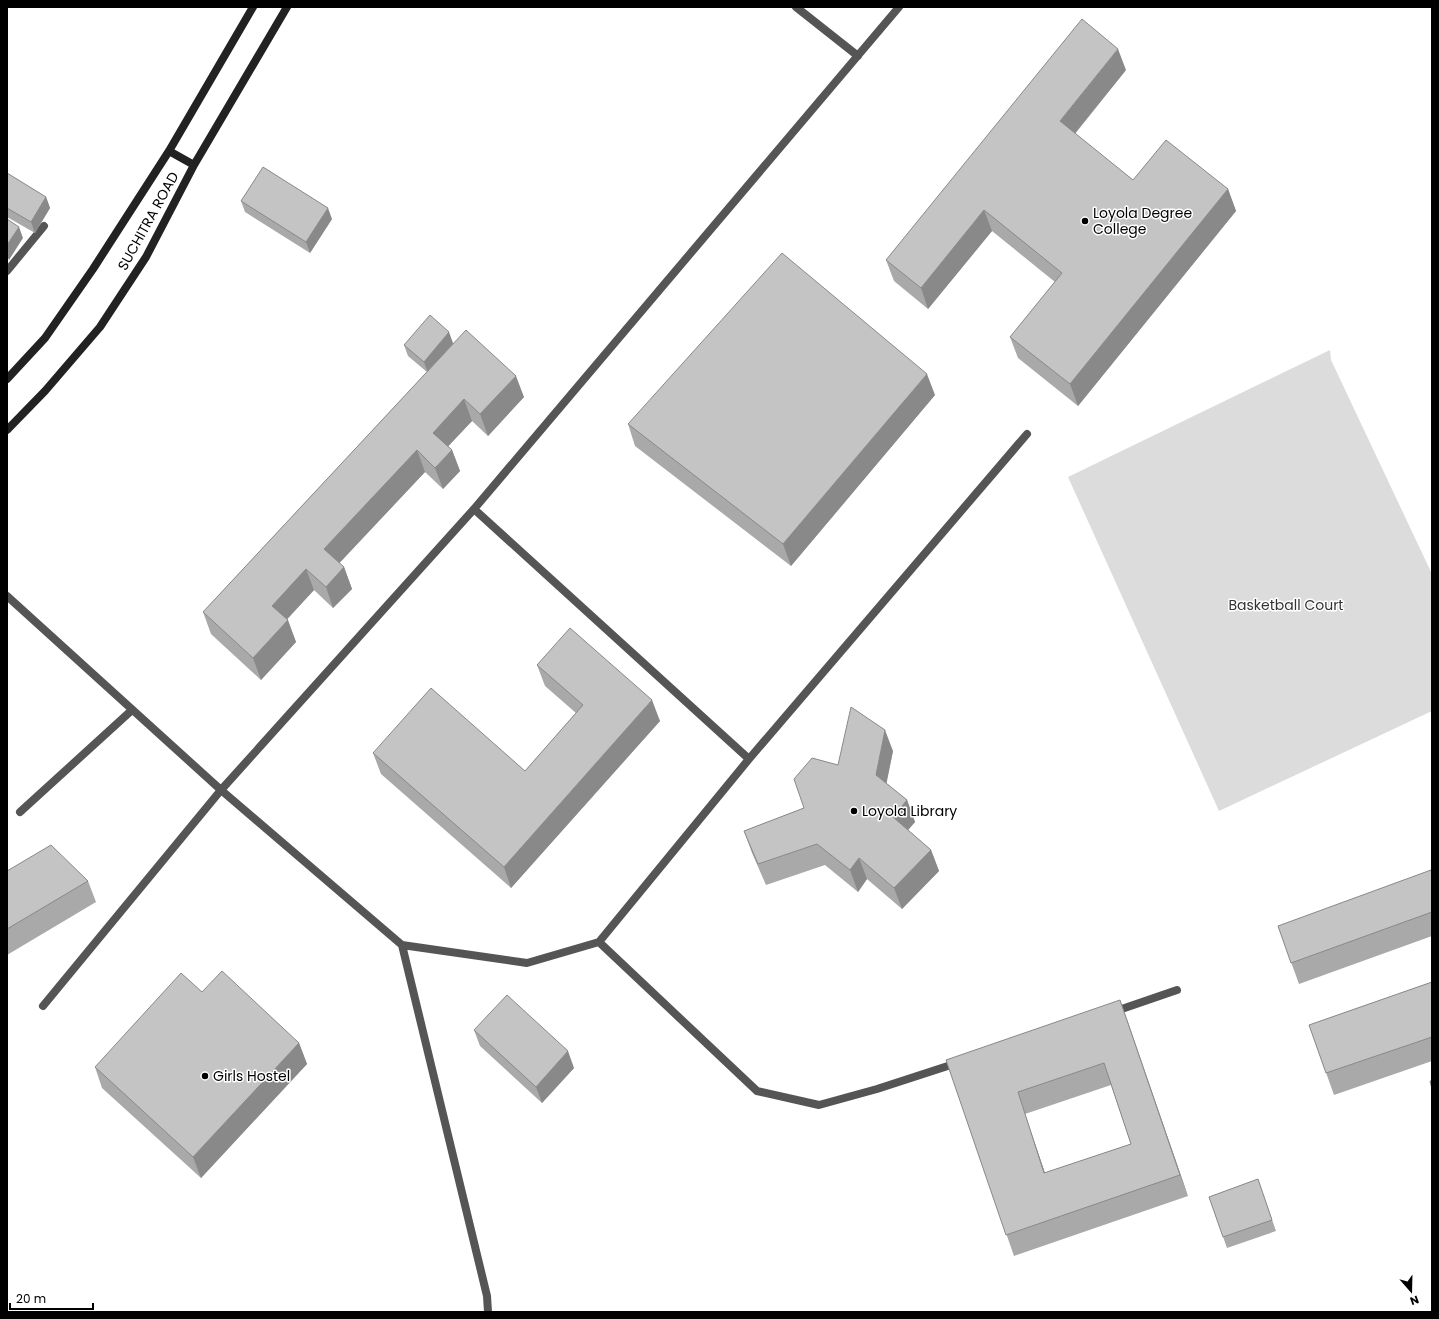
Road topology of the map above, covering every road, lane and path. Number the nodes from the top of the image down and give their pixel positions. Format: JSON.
{"nodes":[{"id":1,"x":253,"y":7,"type":"edge"},
{"id":2,"x":287,"y":7,"type":"edge"},
{"id":3,"x":796,"y":7,"type":"edge"},
{"id":4,"x":899,"y":7,"type":"edge"},
{"id":5,"x":858,"y":56,"type":"junction"},
{"id":6,"x":169,"y":151,"type":"junction"},
{"id":7,"x":194,"y":165,"type":"junction"},
{"id":8,"x":44,"y":226,"type":"dead end"},
{"id":9,"x":7,"y":271,"type":"edge"},
{"id":10,"x":7,"y":379,"type":"edge"},
{"id":11,"x":7,"y":430,"type":"edge"},
{"id":12,"x":1027,"y":434,"type":"dead end"},
{"id":13,"x":474,"y":509,"type":"junction"},
{"id":14,"x":7,"y":596,"type":"edge"},
{"id":15,"x":132,"y":710,"type":"junction"},
{"id":16,"x":749,"y":759,"type":"junction"},
{"id":17,"x":221,"y":790,"type":"junction"},
{"id":18,"x":20,"y":812,"type":"dead end"},
{"id":19,"x":599,"y":942,"type":"junction"},
{"id":20,"x":402,"y":944,"type":"junction"},
{"id":21,"x":1177,"y":990,"type":"dead end"},
{"id":22,"x":43,"y":1006,"type":"dead end"},
{"id":23,"x":1102,"y":1015,"type":"edge"},
{"id":24,"x":967,"y":1060,"type":"edge"},
{"id":25,"x":488,"y":1312,"type":"edge"}],
"edges":[{"from":1,"to":6,"type":"main road","name":"SUCHITRA ROAD"},
{"from":2,"to":7,"type":"main road","name":"SUCHITRA ROAD"},
{"from":3,"to":5,"type":"street"},
{"from":4,"to":5,"type":"street"},
{"from":5,"to":13,"type":"street"},
{"from":6,"to":7,"type":"main road"},
{"from":6,"to":10,"type":"main road","name":"SUCHITRA ROAD"},
{"from":7,"to":11,"type":"main road","name":"SUCHITRA ROAD"},
{"from":8,"to":9,"type":"street"},
{"from":12,"to":16,"type":"street"},
{"from":13,"to":16,"type":"street"},
{"from":13,"to":17,"type":"street"},
{"from":14,"to":15,"type":"street"},
{"from":15,"to":17,"type":"street"},
{"from":15,"to":18,"type":"street"},
{"from":16,"to":19,"type":"street"},
{"from":17,"to":20,"type":"street"},
{"from":17,"to":22,"type":"street"},
{"from":19,"to":20,"type":"street"},
{"from":19,"to":24,"type":"street"},
{"from":20,"to":25,"type":"street"},
{"from":21,"to":23,"type":"street"}]}
